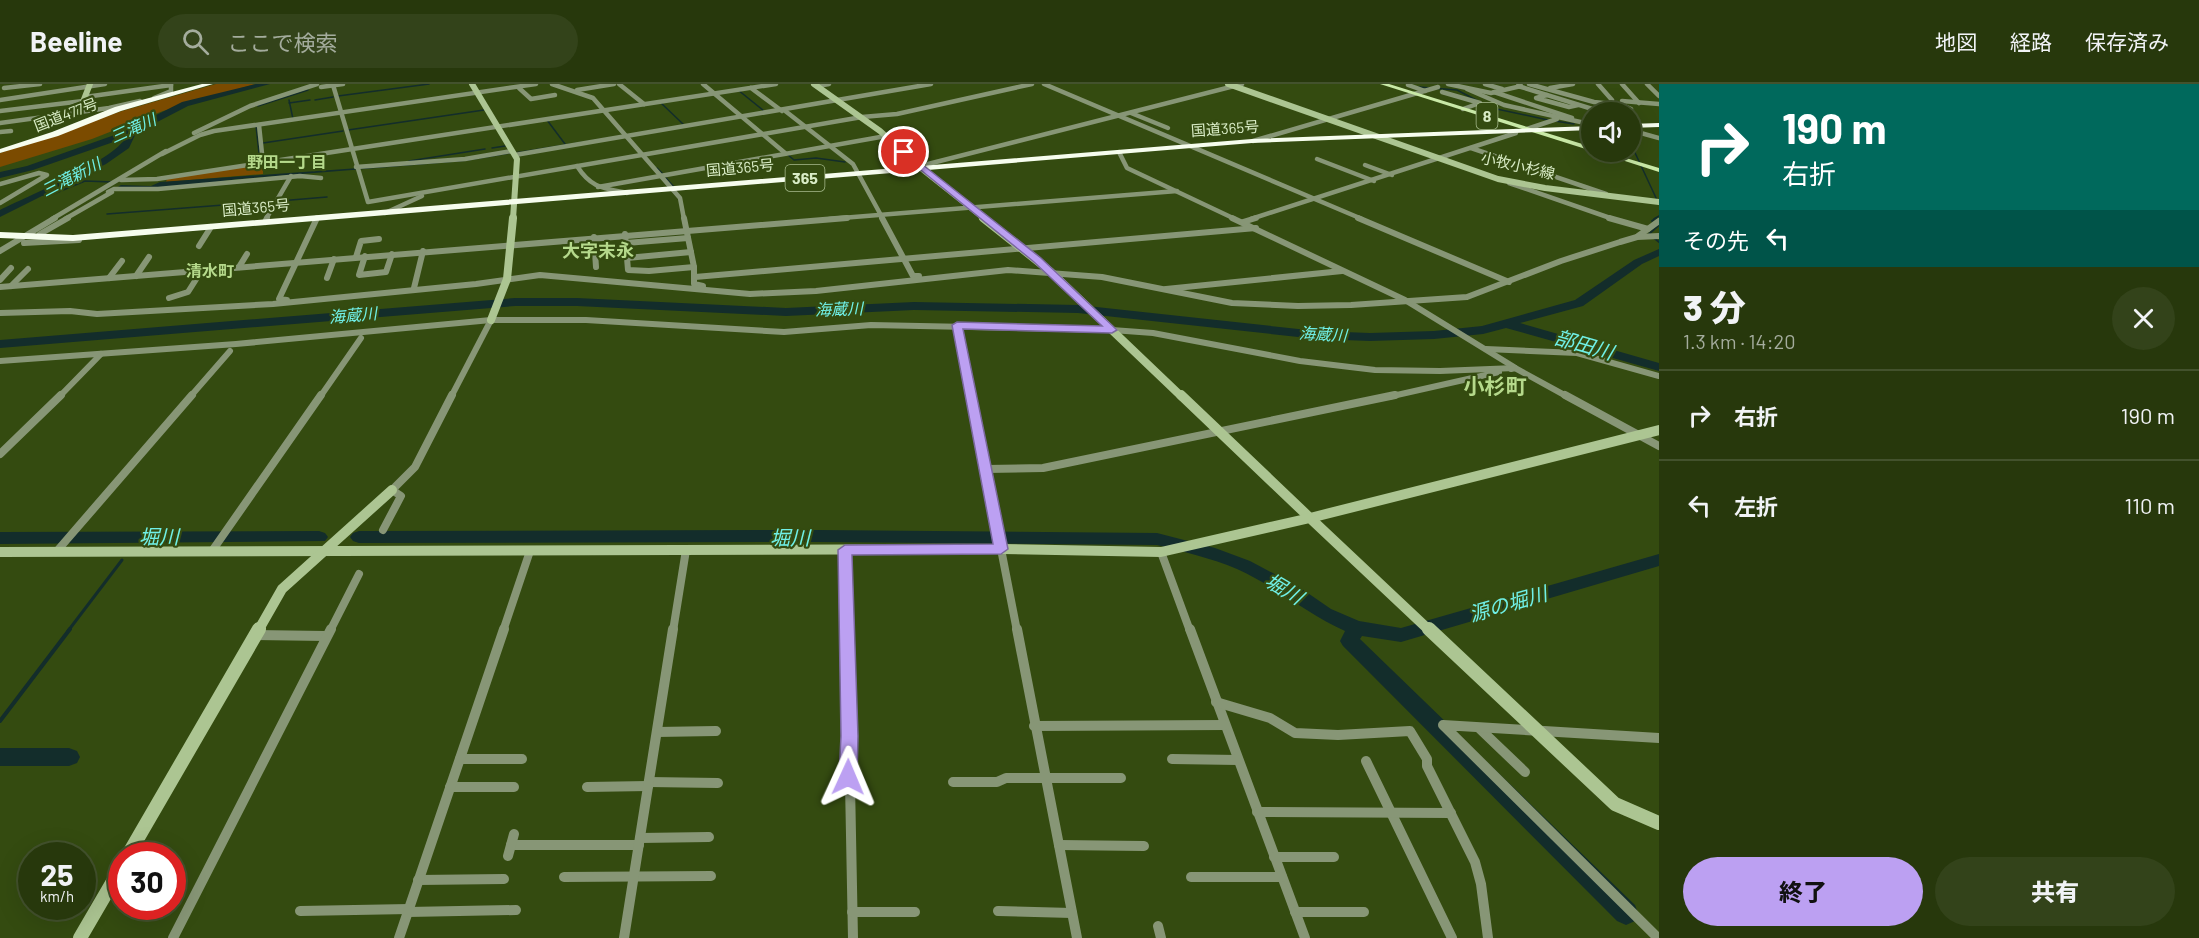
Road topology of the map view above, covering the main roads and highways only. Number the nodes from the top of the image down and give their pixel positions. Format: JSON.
{"nodes":[{"id":1,"x":210,"y":84,"type":"edge"},
{"id":2,"x":1383,"y":84,"type":"edge"},
{"id":3,"x":1581,"y":126,"type":"edge"},
{"id":4,"x":1657,"y":126,"type":"edge"},
{"id":5,"x":1641,"y":127,"type":"edge"},
{"id":6,"x":1530,"y":130,"type":"junction"},
{"id":7,"x":1581,"y":146,"type":"edge"},
{"id":8,"x":0,"y":151,"type":"edge"},
{"id":9,"x":1634,"y":162,"type":"edge"},
{"id":10,"x":1659,"y":170,"type":"edge"},
{"id":11,"x":0,"y":235,"type":"edge"}],
"edges":[{"from":1,"to":8,"type":"highway","name":"国道477号"},
{"from":2,"to":6,"type":"main road","number":"8"},
{"from":3,"to":6,"type":"highway","name":"国道365号","number":"365"},
{"from":4,"to":5,"type":"highway"},
{"from":6,"to":7,"type":"main road","number":"8"},
{"from":6,"to":11,"type":"highway","name":"国道365号","number":"365"},
{"from":9,"to":10,"type":"main road"}]}
